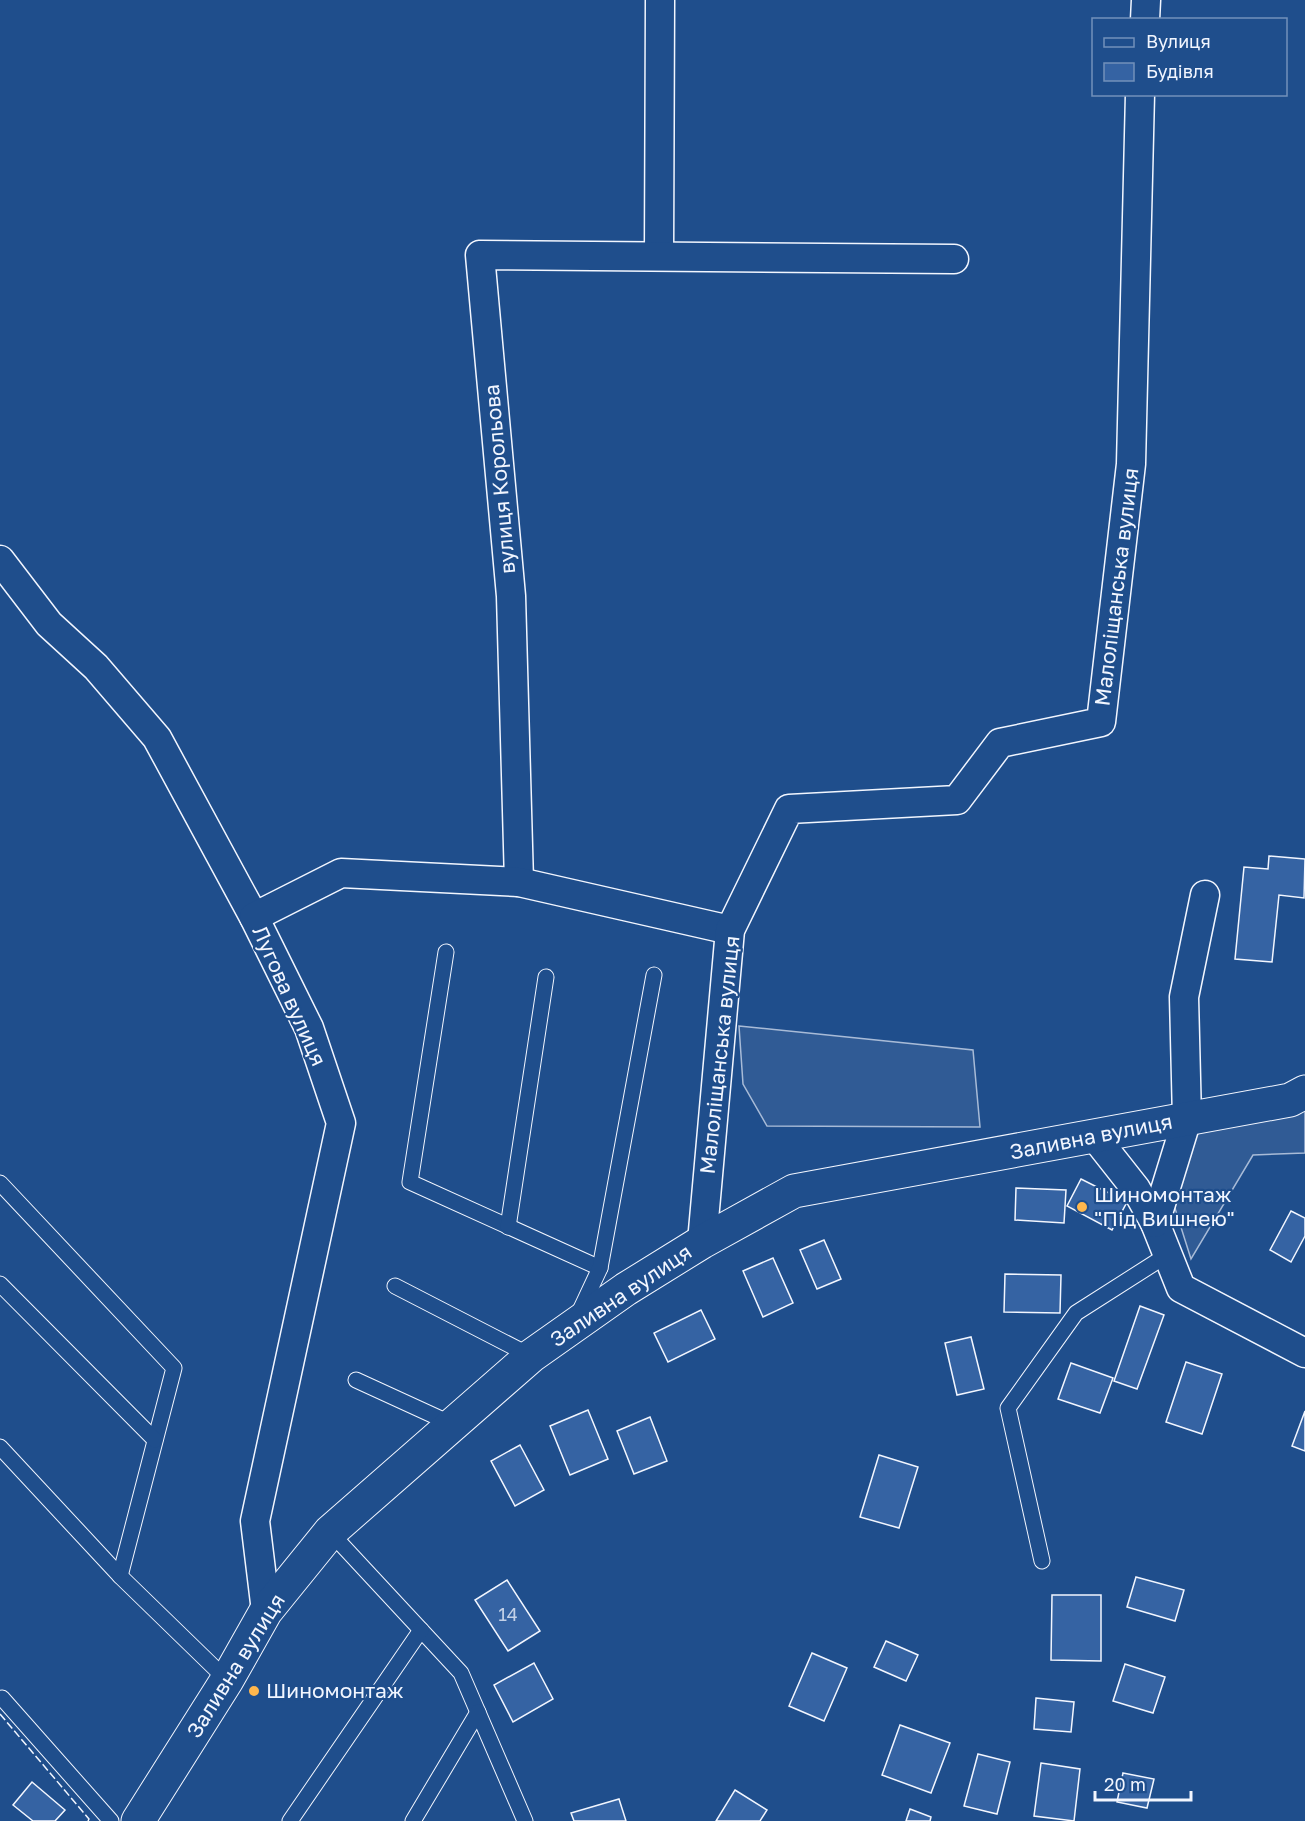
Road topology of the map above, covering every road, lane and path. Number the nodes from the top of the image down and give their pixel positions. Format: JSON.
{"nodes":[{"id":1,"x":660,"y":0,"type":"edge"},
{"id":2,"x":1146,"y":0,"type":"edge"},
{"id":3,"x":1145,"y":18,"type":"edge"},
{"id":4,"x":1140,"y":96,"type":"edge"},
{"id":5,"x":659,"y":256,"type":"junction"},
{"id":6,"x":954,"y":259,"type":"dead end"},
{"id":7,"x":0,"y":560,"type":"edge"},
{"id":8,"x":519,"y":882,"type":"junction"},
{"id":9,"x":1205,"y":895,"type":"dead end"},
{"id":10,"x":254,"y":917,"type":"junction"},
{"id":11,"x":730,"y":930,"type":"junction"},
{"id":12,"x":446,"y":952,"type":"dead end"},
{"id":13,"x":654,"y":975,"type":"dead end"},
{"id":14,"x":546,"y":977,"type":"dead end"},
{"id":15,"x":1305,"y":1092,"type":"edge"},
{"id":16,"x":1187,"y":1119,"type":"junction"},
{"id":17,"x":1095,"y":1137,"type":"junction"},
{"id":18,"x":0,"y":1183,"type":"edge"},
{"id":19,"x":1155,"y":1223,"type":"junction"},
{"id":20,"x":508,"y":1227,"type":"junction"},
{"id":21,"x":702,"y":1242,"type":"junction"},
{"id":22,"x":1167,"y":1255,"type":"junction"},
{"id":23,"x":600,"y":1268,"type":"junction"},
{"id":24,"x":0,"y":1284,"type":"edge"},
{"id":25,"x":395,"y":1286,"type":"dead end"},
{"id":26,"x":572,"y":1329,"type":"junction"},
{"id":27,"x":1305,"y":1353,"type":"edge"},
{"id":28,"x":531,"y":1356,"type":"junction"},
{"id":29,"x":356,"y":1380,"type":"dead end"},
{"id":30,"x":452,"y":1424,"type":"junction"},
{"id":31,"x":155,"y":1440,"type":"junction"},
{"id":32,"x":0,"y":1447,"type":"edge"},
{"id":33,"x":330,"y":1532,"type":"junction"},
{"id":34,"x":1042,"y":1561,"type":"dead end"},
{"id":35,"x":120,"y":1576,"type":"junction"},
{"id":36,"x":266,"y":1611,"type":"junction"},
{"id":37,"x":421,"y":1630,"type":"junction"},
{"id":38,"x":228,"y":1680,"type":"junction"},
{"id":39,"x":3,"y":1698,"type":"dead end"},
{"id":40,"x":478,"y":1712,"type":"junction"},
{"id":41,"x":111,"y":1821,"type":"edge"},
{"id":42,"x":138,"y":1821,"type":"edge"},
{"id":43,"x":290,"y":1821,"type":"edge"},
{"id":44,"x":413,"y":1821,"type":"edge"},
{"id":45,"x":525,"y":1821,"type":"edge"}],
"edges":[{"from":1,"to":5,"type":"street"},
{"from":2,"to":3,"type":"street"},
{"from":4,"to":11,"type":"street","name":"Малоліщанська вулиця"},
{"from":5,"to":6,"type":"street","name":"вулиця Корольова"},
{"from":5,"to":8,"type":"street","name":"вулиця Корольова"},
{"from":7,"to":10,"type":"street","name":"Лугова вулиця"},
{"from":8,"to":10,"type":"street"},
{"from":8,"to":11,"type":"street"},
{"from":9,"to":16,"type":"street"},
{"from":10,"to":36,"type":"street","name":"Лугова вулиця"},
{"from":11,"to":21,"type":"street","name":"Малоліщанська вулиця"},
{"from":12,"to":20,"type":"lane"},
{"from":13,"to":23,"type":"lane"},
{"from":14,"to":20,"type":"lane"},
{"from":15,"to":16,"type":"street","name":"Заливна вулиця"},
{"from":16,"to":17,"type":"street","name":"Заливна вулиця"},
{"from":16,"to":19,"type":"street"},
{"from":17,"to":19,"type":"street"},
{"from":17,"to":21,"type":"street","name":"Заливна вулиця"},
{"from":18,"to":31,"type":"lane"},
{"from":19,"to":22,"type":"street"},
{"from":20,"to":23,"type":"lane"},
{"from":21,"to":26,"type":"street","name":"Заливна вулиця"},
{"from":22,"to":27,"type":"street"},
{"from":22,"to":34,"type":"lane"},
{"from":23,"to":26,"type":"lane"},
{"from":24,"to":31,"type":"lane"},
{"from":25,"to":28,"type":"lane"},
{"from":26,"to":28,"type":"street","name":"Заливна вулиця"},
{"from":28,"to":30,"type":"street","name":"Заливна вулиця"},
{"from":29,"to":30,"type":"lane"},
{"from":30,"to":33,"type":"street","name":"Заливна вулиця"},
{"from":31,"to":35,"type":"lane"},
{"from":32,"to":35,"type":"lane"},
{"from":33,"to":36,"type":"street","name":"Заливна вулиця"},
{"from":33,"to":37,"type":"lane"},
{"from":35,"to":38,"type":"lane"},
{"from":36,"to":38,"type":"street","name":"Заливна вулиця"},
{"from":37,"to":40,"type":"lane"},
{"from":37,"to":43,"type":"lane"},
{"from":38,"to":42,"type":"street","name":"Заливна вулиця"},
{"from":39,"to":41,"type":"lane"},
{"from":40,"to":44,"type":"lane"},
{"from":40,"to":45,"type":"lane"}]}
